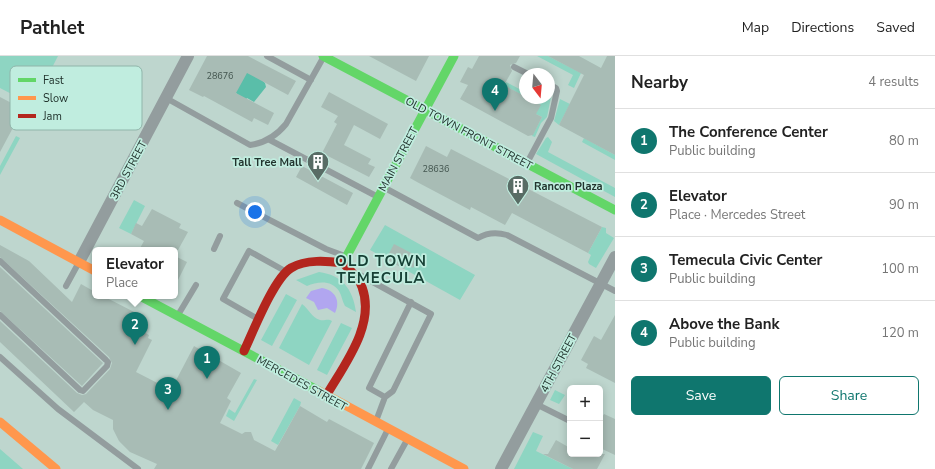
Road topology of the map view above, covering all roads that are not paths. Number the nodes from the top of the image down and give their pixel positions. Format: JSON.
{"nodes":[{"id":1,"x":188,"y":56,"type":"edge"},
{"id":2,"x":267,"y":56,"type":"edge"},
{"id":3,"x":324,"y":56,"type":"edge"},
{"id":4,"x":454,"y":56,"type":"edge"},
{"id":5,"x":514,"y":67,"type":"dead end"},
{"id":6,"x":519,"y":70,"type":"edge"},
{"id":7,"x":311,"y":80,"type":"junction"},
{"id":8,"x":555,"y":87,"type":"edge"},
{"id":9,"x":166,"y":98,"type":"junction"},
{"id":10,"x":555,"y":103,"type":"edge"},
{"id":11,"x":555,"y":104,"type":"edge"},
{"id":12,"x":425,"y":109,"type":"junction"},
{"id":13,"x":268,"y":139,"type":"junction"},
{"id":14,"x":527,"y":163,"type":"junction"},
{"id":15,"x":384,"y":187,"type":"junction"},
{"id":16,"x":378,"y":197,"type":"junction"},
{"id":17,"x":238,"y":204,"type":"dead end"},
{"id":18,"x":615,"y":210,"type":"edge"},
{"id":19,"x":0,"y":220,"type":"edge"},
{"id":20,"x":220,"y":236,"type":"dead end"},
{"id":21,"x":214,"y":249,"type":"dead end"},
{"id":22,"x":615,"y":257,"type":"edge"},
{"id":23,"x":1,"y":262,"type":"edge"},
{"id":24,"x":79,"y":262,"type":"junction"},
{"id":25,"x":346,"y":262,"type":"junction"},
{"id":26,"x":92,"y":269,"type":"edge"},
{"id":27,"x":287,"y":272,"type":"junction"},
{"id":28,"x":601,"y":283,"type":"junction"},
{"id":29,"x":196,"y":285,"type":"dead end"},
{"id":30,"x":66,"y":286,"type":"dead end"},
{"id":31,"x":615,"y":291,"type":"edge"},
{"id":32,"x":146,"y":299,"type":"edge"},
{"id":33,"x":411,"y":302,"type":"junction"},
{"id":34,"x":0,"y":315,"type":"edge"},
{"id":35,"x":177,"y":316,"type":"junction"},
{"id":36,"x":259,"y":320,"type":"junction"},
{"id":37,"x":244,"y":351,"type":"junction"},
{"id":38,"x":0,"y":357,"type":"edge"},
{"id":39,"x":326,"y":396,"type":"junction"},
{"id":40,"x":385,"y":397,"type":"junction"},
{"id":41,"x":536,"y":404,"type":"junction"},
{"id":42,"x":567,"y":420,"type":"edge"},
{"id":43,"x":0,"y":422,"type":"edge"},
{"id":44,"x":375,"y":423,"type":"junction"},
{"id":45,"x":388,"y":430,"type":"junction"},
{"id":46,"x":407,"y":439,"type":"junction"},
{"id":47,"x":56,"y":469,"type":"edge"},
{"id":48,"x":138,"y":469,"type":"edge"},
{"id":49,"x":368,"y":469,"type":"edge"},
{"id":50,"x":391,"y":469,"type":"edge"},
{"id":51,"x":464,"y":469,"type":"edge"},
{"id":52,"x":501,"y":469,"type":"edge"}],
"edges":[{"from":1,"to":9,"type":"street","name":"3RD STREET"},
{"from":2,"to":7,"type":"lane"},
{"from":3,"to":7,"type":"lane"},
{"from":3,"to":12,"type":"main road","name":"OLD TOWN FRONT STREET"},
{"from":4,"to":12,"type":"main road","name":"MAIN STREET"},
{"from":5,"to":6,"type":"lane"},
{"from":7,"to":13,"type":"lane"},
{"from":8,"to":10,"type":"lane"},
{"from":9,"to":13,"type":"lane"},
{"from":9,"to":24,"type":"street","name":"3RD STREET"},
{"from":11,"to":14,"type":"lane"},
{"from":12,"to":14,"type":"main road","name":"OLD TOWN FRONT STREET"},
{"from":12,"to":15,"type":"main road","name":"MAIN STREET"},
{"from":13,"to":16,"type":"lane"},
{"from":14,"to":18,"type":"main road","name":"OLD TOWN FRONT STREET"},
{"from":15,"to":16,"type":"main road","name":"MAIN STREET"},
{"from":15,"to":28,"type":"lane"},
{"from":16,"to":25,"type":"main road","name":"MAIN STREET"},
{"from":17,"to":25,"type":"lane"},
{"from":19,"to":24,"type":"main road"},
{"from":20,"to":21,"type":"lane"},
{"from":22,"to":28,"type":"street","name":"4TH STREET"},
{"from":23,"to":34,"type":"lane"},
{"from":24,"to":26,"type":"main road"},
{"from":24,"to":30,"type":"lane"},
{"from":25,"to":27,"type":"main road"},
{"from":25,"to":33,"type":"lane"},
{"from":25,"to":39,"type":"main road"},
{"from":27,"to":36,"type":"main road"},
{"from":27,"to":36,"type":"lane"},
{"from":28,"to":31,"type":"lane"},
{"from":28,"to":41,"type":"street","name":"4TH STREET"},
{"from":29,"to":35,"type":"lane"},
{"from":32,"to":35,"type":"main road","name":"MERCEDES STREET"},
{"from":33,"to":40,"type":"lane"},
{"from":33,"to":40,"type":"lane"},
{"from":35,"to":37,"type":"main road","name":"MERCEDES STREET"},
{"from":36,"to":37,"type":"main road"},
{"from":37,"to":39,"type":"main road","name":"MERCEDES STREET"},
{"from":38,"to":48,"type":"lane"},
{"from":39,"to":44,"type":"main road","name":"MERCEDES STREET"},
{"from":40,"to":44,"type":"lane"},
{"from":41,"to":42,"type":"lane"},
{"from":41,"to":52,"type":"street","name":"4TH STREET"},
{"from":43,"to":47,"type":"main road"},
{"from":44,"to":45,"type":"main road","name":"MERCEDES STREET"},
{"from":45,"to":46,"type":"main road","name":"MERCEDES STREET"},
{"from":45,"to":49,"type":"lane"},
{"from":46,"to":50,"type":"lane"},
{"from":46,"to":51,"type":"main road","name":"MERCEDES STREET"}]}
